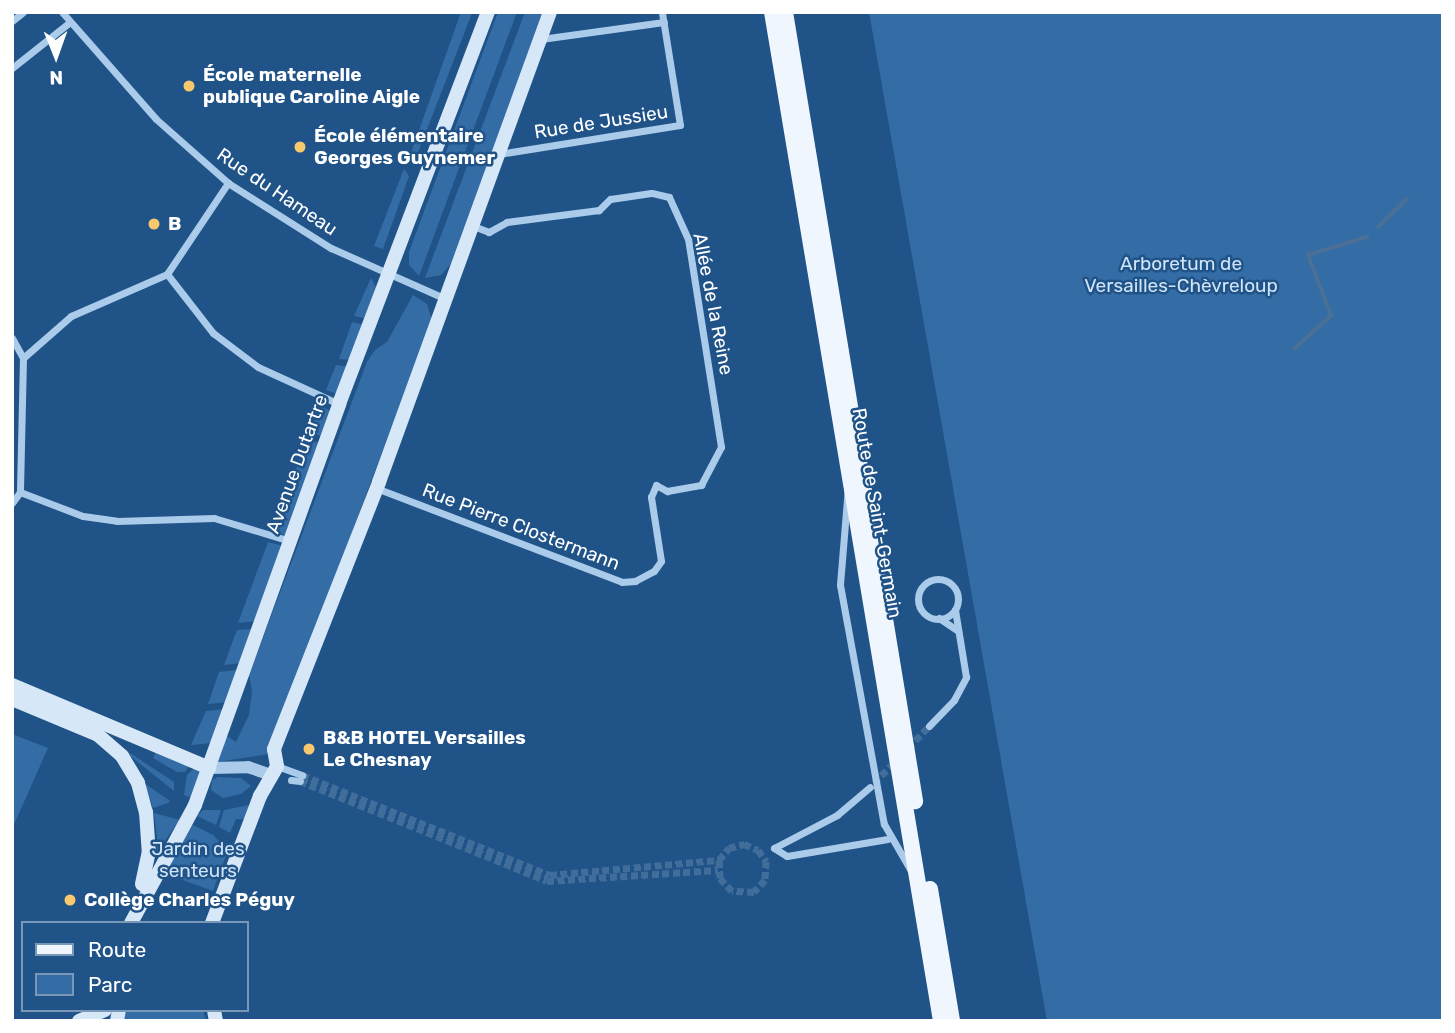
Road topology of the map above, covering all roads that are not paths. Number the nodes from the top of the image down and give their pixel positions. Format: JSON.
{"nodes":[{"id":1,"x":23,"y":12,"type":"edge"},
{"id":2,"x":62,"y":12,"type":"edge"},
{"id":3,"x":488,"y":12,"type":"edge"},
{"id":4,"x":550,"y":12,"type":"edge"},
{"id":5,"x":662,"y":12,"type":"edge"},
{"id":6,"x":772,"y":12,"type":"edge"},
{"id":7,"x":785,"y":12,"type":"edge"},
{"id":8,"x":12,"y":21,"type":"edge"},
{"id":9,"x":70,"y":22,"type":"junction"},
{"id":10,"x":664,"y":22,"type":"junction"},
{"id":11,"x":540,"y":39,"type":"junction"},
{"id":12,"x":12,"y":68,"type":"edge"},
{"id":13,"x":498,"y":155,"type":"junction"},
{"id":14,"x":228,"y":183,"type":"junction"},
{"id":15,"x":472,"y":226,"type":"junction"},
{"id":16,"x":167,"y":274,"type":"junction"},
{"id":17,"x":387,"y":275,"type":"junction"},
{"id":18,"x":444,"y":298,"type":"junction"},
{"id":19,"x":12,"y":338,"type":"edge"},
{"id":20,"x":23,"y":358,"type":"junction"},
{"id":21,"x":339,"y":404,"type":"junction"},
{"id":22,"x":850,"y":483,"type":"junction"},
{"id":23,"x":376,"y":488,"type":"junction"},
{"id":24,"x":20,"y":492,"type":"junction"},
{"id":25,"x":12,"y":503,"type":"edge"},
{"id":26,"x":290,"y":541,"type":"junction"},
{"id":27,"x":654,"y":571,"type":"joint"},
{"id":28,"x":955,"y":610,"type":"junction"},
{"id":29,"x":939,"y":618,"type":"junction"},
{"id":30,"x":957,"y":630,"type":"junction"},
{"id":31,"x":12,"y":685,"type":"edge"},
{"id":32,"x":12,"y":699,"type":"edge"},
{"id":33,"x":929,"y":726,"type":"tunnel mouth"},
{"id":34,"x":209,"y":768,"type":"junction"},
{"id":35,"x":274,"y":770,"type":"junction"},
{"id":36,"x":291,"y":780,"type":"tunnel mouth"},
{"id":37,"x":870,"y":787,"type":"tunnel mouth"},
{"id":38,"x":888,"y":839,"type":"junction"},
{"id":39,"x":917,"y":879,"type":"junction"},
{"id":40,"x":133,"y":916,"type":"edge"},
{"id":41,"x":213,"y":921,"type":"edge"},
{"id":42,"x":100,"y":1012,"type":"edge"},
{"id":43,"x":79,"y":1021,"type":"edge"},
{"id":44,"x":941,"y":1021,"type":"edge"},
{"id":45,"x":952,"y":1021,"type":"edge"}],
"edges":[{"from":1,"to":8,"type":"street"},
{"from":2,"to":9,"type":"street","name":"Rue du Hameau"},
{"from":3,"to":17,"type":"main road","name":"Avenue Dutartre"},
{"from":4,"to":11,"type":"main road"},
{"from":5,"to":10,"type":"street","name":"Rue de Jussieu"},
{"from":6,"to":22,"type":"main road","name":"Route de Saint-Germain"},
{"from":7,"to":45,"type":"main road","name":"Route de Saint-Germain"},
{"from":9,"to":12,"type":"street"},
{"from":9,"to":14,"type":"street","name":"Rue du Hameau"},
{"from":10,"to":11,"type":"street"},
{"from":10,"to":13,"type":"street","name":"Rue de Jussieu"},
{"from":11,"to":13,"type":"main road"},
{"from":13,"to":15,"type":"main road"},
{"from":14,"to":16,"type":"street"},
{"from":14,"to":17,"type":"street","name":"Rue du Hameau"},
{"from":15,"to":18,"type":"main road"},
{"from":15,"to":27,"type":"street","name":"Allée de la Reine"},
{"from":16,"to":20,"type":"street"},
{"from":16,"to":21,"type":"street"},
{"from":17,"to":18,"type":"street","name":"Rue du Hameau"},
{"from":17,"to":21,"type":"main road","name":"Avenue Dutartre"},
{"from":18,"to":23,"type":"main road"},
{"from":19,"to":20,"type":"street"},
{"from":20,"to":24,"type":"street"},
{"from":21,"to":26,"type":"main road","name":"Avenue Dutartre"},
{"from":22,"to":38,"type":"street"},
{"from":22,"to":39,"type":"main road","name":"Route de Saint-Germain"},
{"from":23,"to":27,"type":"street","name":"Rue Pierre Clostermann"},
{"from":23,"to":35,"type":"main road"},
{"from":24,"to":25,"type":"street"},
{"from":24,"to":26,"type":"street"},
{"from":26,"to":34,"type":"main road","name":"Avenue Dutartre"},
{"from":28,"to":29,"type":"street"},
{"from":28,"to":29,"type":"street"},
{"from":28,"to":30,"type":"street"},
{"from":29,"to":30,"type":"street"},
{"from":30,"to":33,"type":"street"},
{"from":31,"to":34,"type":"main road"},
{"from":32,"to":40,"type":"main road"},
{"from":34,"to":35,"type":"street"},
{"from":34,"to":40,"type":"main road","name":"Avenue Dutartre"},
{"from":35,"to":36,"type":"street"},
{"from":35,"to":41,"type":"main road"},
{"from":37,"to":38,"type":"street"},
{"from":38,"to":39,"type":"street"},
{"from":39,"to":44,"type":"main road","name":"Route de Saint-Germain"},
{"from":42,"to":43,"type":"main road"}]}
